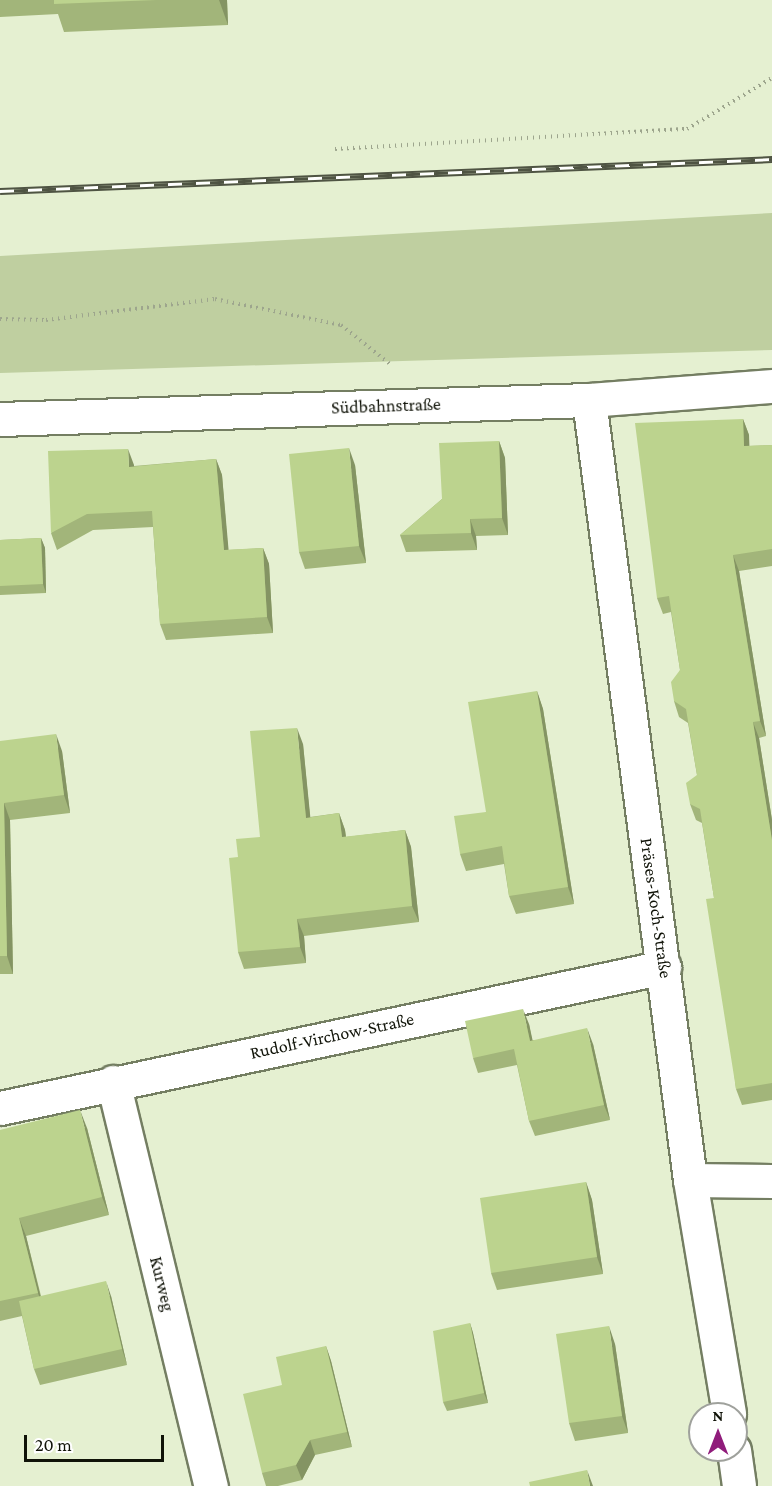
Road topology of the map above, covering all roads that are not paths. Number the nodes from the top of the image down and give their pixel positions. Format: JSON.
{"nodes":[{"id":1,"x":772,"y":386,"type":"edge"},
{"id":2,"x":589,"y":400,"type":"junction"},
{"id":3,"x":0,"y":419,"type":"edge"},
{"id":4,"x":664,"y":967,"type":"junction"},
{"id":5,"x":113,"y":1082,"type":"junction"},
{"id":6,"x":0,"y":1108,"type":"edge"},
{"id":7,"x":690,"y":1180,"type":"junction"},
{"id":8,"x":772,"y":1181,"type":"edge"},
{"id":9,"x":727,"y":1402,"type":"edge"},
{"id":10,"x":736,"y":1462,"type":"edge"},
{"id":11,"x":211,"y":1486,"type":"edge"},
{"id":12,"x":739,"y":1486,"type":"edge"}],
"edges":[{"from":1,"to":2,"type":"street","name":"Südbahnstraße"},
{"from":2,"to":3,"type":"street","name":"Südbahnstraße"},
{"from":2,"to":4,"type":"street","name":"Präses-Koch-Straße"},
{"from":4,"to":5,"type":"street","name":"Rudolf-Virchow-Straße"},
{"from":4,"to":7,"type":"street","name":"Präses-Koch-Straße"},
{"from":5,"to":6,"type":"street","name":"Rudolf-Virchow-Straße"},
{"from":5,"to":11,"type":"street","name":"Kurweg"},
{"from":7,"to":8,"type":"street"},
{"from":7,"to":9,"type":"street","name":"Präses-Koch-Straße"},
{"from":10,"to":12,"type":"street"}]}
